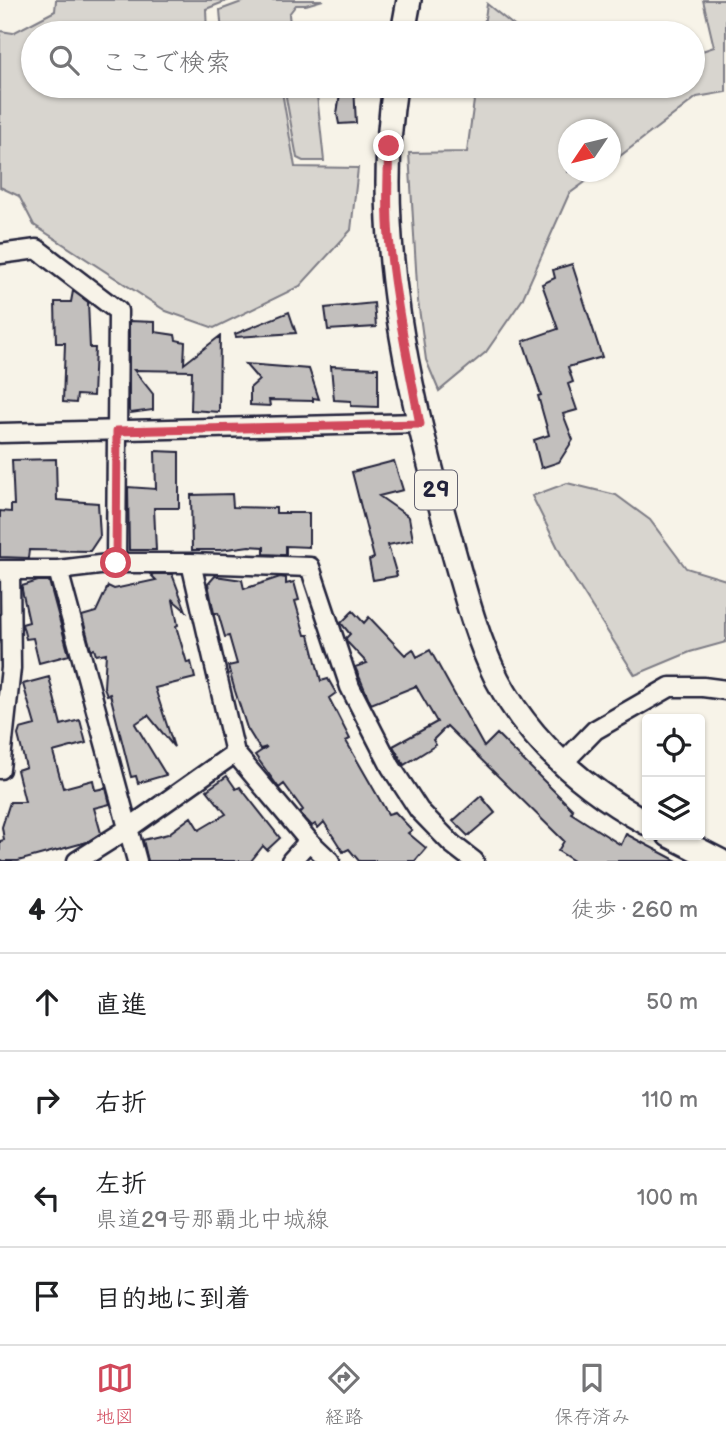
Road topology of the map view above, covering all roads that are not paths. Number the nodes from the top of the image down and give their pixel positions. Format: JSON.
{"nodes":[{"id":1,"x":409,"y":0,"type":"edge"},
{"id":2,"x":405,"y":21,"type":"edge"},
{"id":3,"x":394,"y":98,"type":"edge"},
{"id":4,"x":0,"y":254,"type":"edge"},
{"id":5,"x":420,"y":424,"type":"junction"},
{"id":6,"x":117,"y":431,"type":"junction"},
{"id":7,"x":0,"y":433,"type":"edge"},
{"id":8,"x":116,"y":563,"type":"junction"},
{"id":9,"x":191,"y":563,"type":"junction"},
{"id":10,"x":5,"y":570,"type":"edge"},
{"id":11,"x":58,"y":570,"type":"junction"},
{"id":12,"x":726,"y":690,"type":"edge"},
{"id":13,"x":235,"y":753,"type":"junction"},
{"id":14,"x":562,"y":764,"type":"junction"},
{"id":15,"x":0,"y":769,"type":"edge"},
{"id":16,"x":642,"y":820,"type":"edge"},
{"id":17,"x":127,"y":830,"type":"junction"},
{"id":18,"x":675,"y":840,"type":"edge"},
{"id":19,"x":309,"y":841,"type":"junction"},
{"id":20,"x":693,"y":855,"type":"edge"},
{"id":21,"x":77,"y":861,"type":"edge"},
{"id":22,"x":136,"y":861,"type":"edge"},
{"id":23,"x":291,"y":861,"type":"edge"},
{"id":24,"x":330,"y":861,"type":"edge"},
{"id":25,"x":474,"y":861,"type":"edge"},
{"id":26,"x":720,"y":861,"type":"edge"}],
"edges":[{"from":1,"to":2,"type":"main road"},
{"from":3,"to":5,"type":"main road","number":"29"},
{"from":4,"to":6,"type":"street"},
{"from":5,"to":6,"type":"street"},
{"from":5,"to":14,"type":"main road","number":"29"},
{"from":6,"to":7,"type":"street"},
{"from":6,"to":8,"type":"street"},
{"from":8,"to":9,"type":"street"},
{"from":8,"to":11,"type":"street"},
{"from":9,"to":13,"type":"street"},
{"from":9,"to":25,"type":"street"},
{"from":10,"to":11,"type":"street"},
{"from":10,"to":15,"type":"street"},
{"from":11,"to":17,"type":"street"},
{"from":12,"to":14,"type":"street"},
{"from":13,"to":17,"type":"street"},
{"from":13,"to":19,"type":"street"},
{"from":14,"to":16,"type":"main road","number":"29"},
{"from":17,"to":21,"type":"street"},
{"from":17,"to":22,"type":"street"},
{"from":18,"to":20,"type":"main road"},
{"from":19,"to":23,"type":"street"},
{"from":19,"to":24,"type":"street"},
{"from":20,"to":26,"type":"main road"}]}
